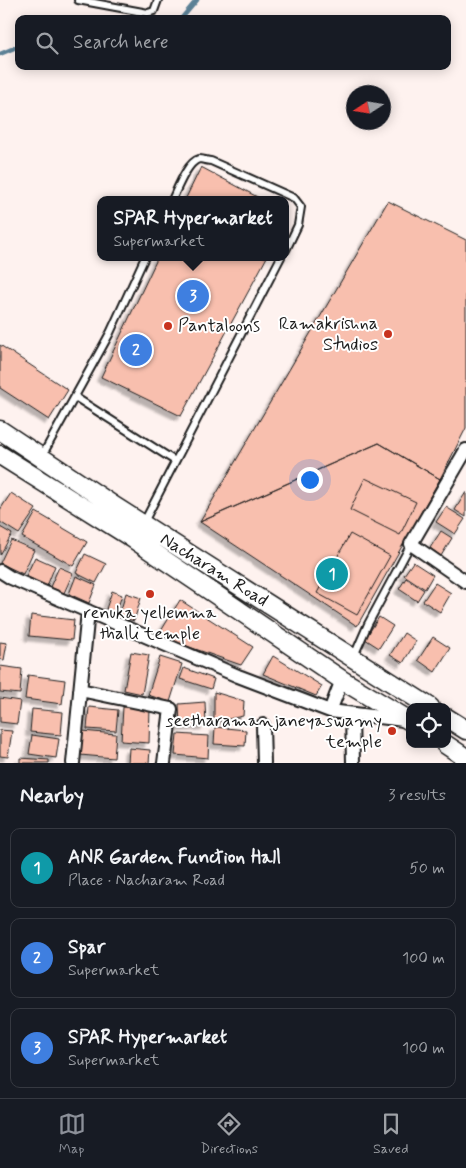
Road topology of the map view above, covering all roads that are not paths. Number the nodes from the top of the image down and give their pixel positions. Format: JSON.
{"nodes":[{"id":1,"x":78,"y":0,"type":"edge"},
{"id":2,"x":158,"y":0,"type":"edge"},
{"id":3,"x":174,"y":196,"type":"edge"},
{"id":4,"x":289,"y":244,"type":"edge"},
{"id":5,"x":144,"y":261,"type":"edge"},
{"id":6,"x":280,"y":261,"type":"edge"},
{"id":7,"x":75,"y":397,"type":"junction"},
{"id":8,"x":0,"y":430,"type":"edge"},
{"id":9,"x":465,"y":453,"type":"edge"},
{"id":10,"x":0,"y":456,"type":"edge"},
{"id":11,"x":41,"y":457,"type":"junction"},
{"id":12,"x":175,"y":462,"type":"junction"},
{"id":13,"x":143,"y":524,"type":"junction"},
{"id":14,"x":168,"y":540,"type":"junction"},
{"id":15,"x":412,"y":544,"type":"junction"},
{"id":16,"x":160,"y":557,"type":"junction"},
{"id":17,"x":0,"y":571,"type":"edge"},
{"id":18,"x":466,"y":582,"type":"edge"},
{"id":19,"x":88,"y":611,"type":"junction"},
{"id":20,"x":353,"y":657,"type":"junction"},
{"id":21,"x":342,"y":680,"type":"junction"},
{"id":22,"x":80,"y":690,"type":"junction"},
{"id":23,"x":424,"y":703,"type":"edge"},
{"id":24,"x":330,"y":711,"type":"junction"},
{"id":25,"x":352,"y":714,"type":"junction"},
{"id":26,"x":406,"y":718,"type":"edge"},
{"id":27,"x":406,"y":720,"type":"edge"},
{"id":28,"x":451,"y":721,"type":"edge"},
{"id":29,"x":262,"y":725,"type":"dead end"},
{"id":30,"x":466,"y":730,"type":"edge"},
{"id":31,"x":72,"y":763,"type":"edge"},
{"id":32,"x":164,"y":763,"type":"edge"},
{"id":33,"x":264,"y":763,"type":"edge"},
{"id":34,"x":352,"y":763,"type":"edge"}],
"edges":[{"from":1,"to":2,"type":"lane"},
{"from":3,"to":4,"type":"lane"},
{"from":5,"to":7,"type":"lane"},
{"from":6,"to":12,"type":"lane"},
{"from":7,"to":11,"type":"lane"},
{"from":7,"to":12,"type":"lane"},
{"from":8,"to":11,"type":"main road","name":"Nacharam Road"},
{"from":9,"to":15,"type":"street"},
{"from":10,"to":16,"type":"main road","name":"Nacharam Road"},
{"from":11,"to":13,"type":"main road","name":"Nacharam Road"},
{"from":12,"to":13,"type":"lane"},
{"from":13,"to":14,"type":"main road","name":"Nacharam Road"},
{"from":14,"to":16,"type":"main road"},
{"from":14,"to":20,"type":"main road","name":"Nacharam Road"},
{"from":15,"to":18,"type":"street"},
{"from":15,"to":20,"type":"lane"},
{"from":16,"to":21,"type":"main road","name":"Nacharam Road"},
{"from":17,"to":19,"type":"street"},
{"from":19,"to":22,"type":"street"},
{"from":19,"to":24,"type":"street"},
{"from":20,"to":23,"type":"main road","name":"Nacharam Road"},
{"from":21,"to":24,"type":"street"},
{"from":21,"to":26,"type":"main road","name":"Nacharam Road"},
{"from":22,"to":31,"type":"street"},
{"from":22,"to":32,"type":"street"},
{"from":24,"to":25,"type":"street"},
{"from":25,"to":27,"type":"street"},
{"from":25,"to":34,"type":"street"},
{"from":28,"to":30,"type":"main road"},
{"from":29,"to":33,"type":"street"}]}
